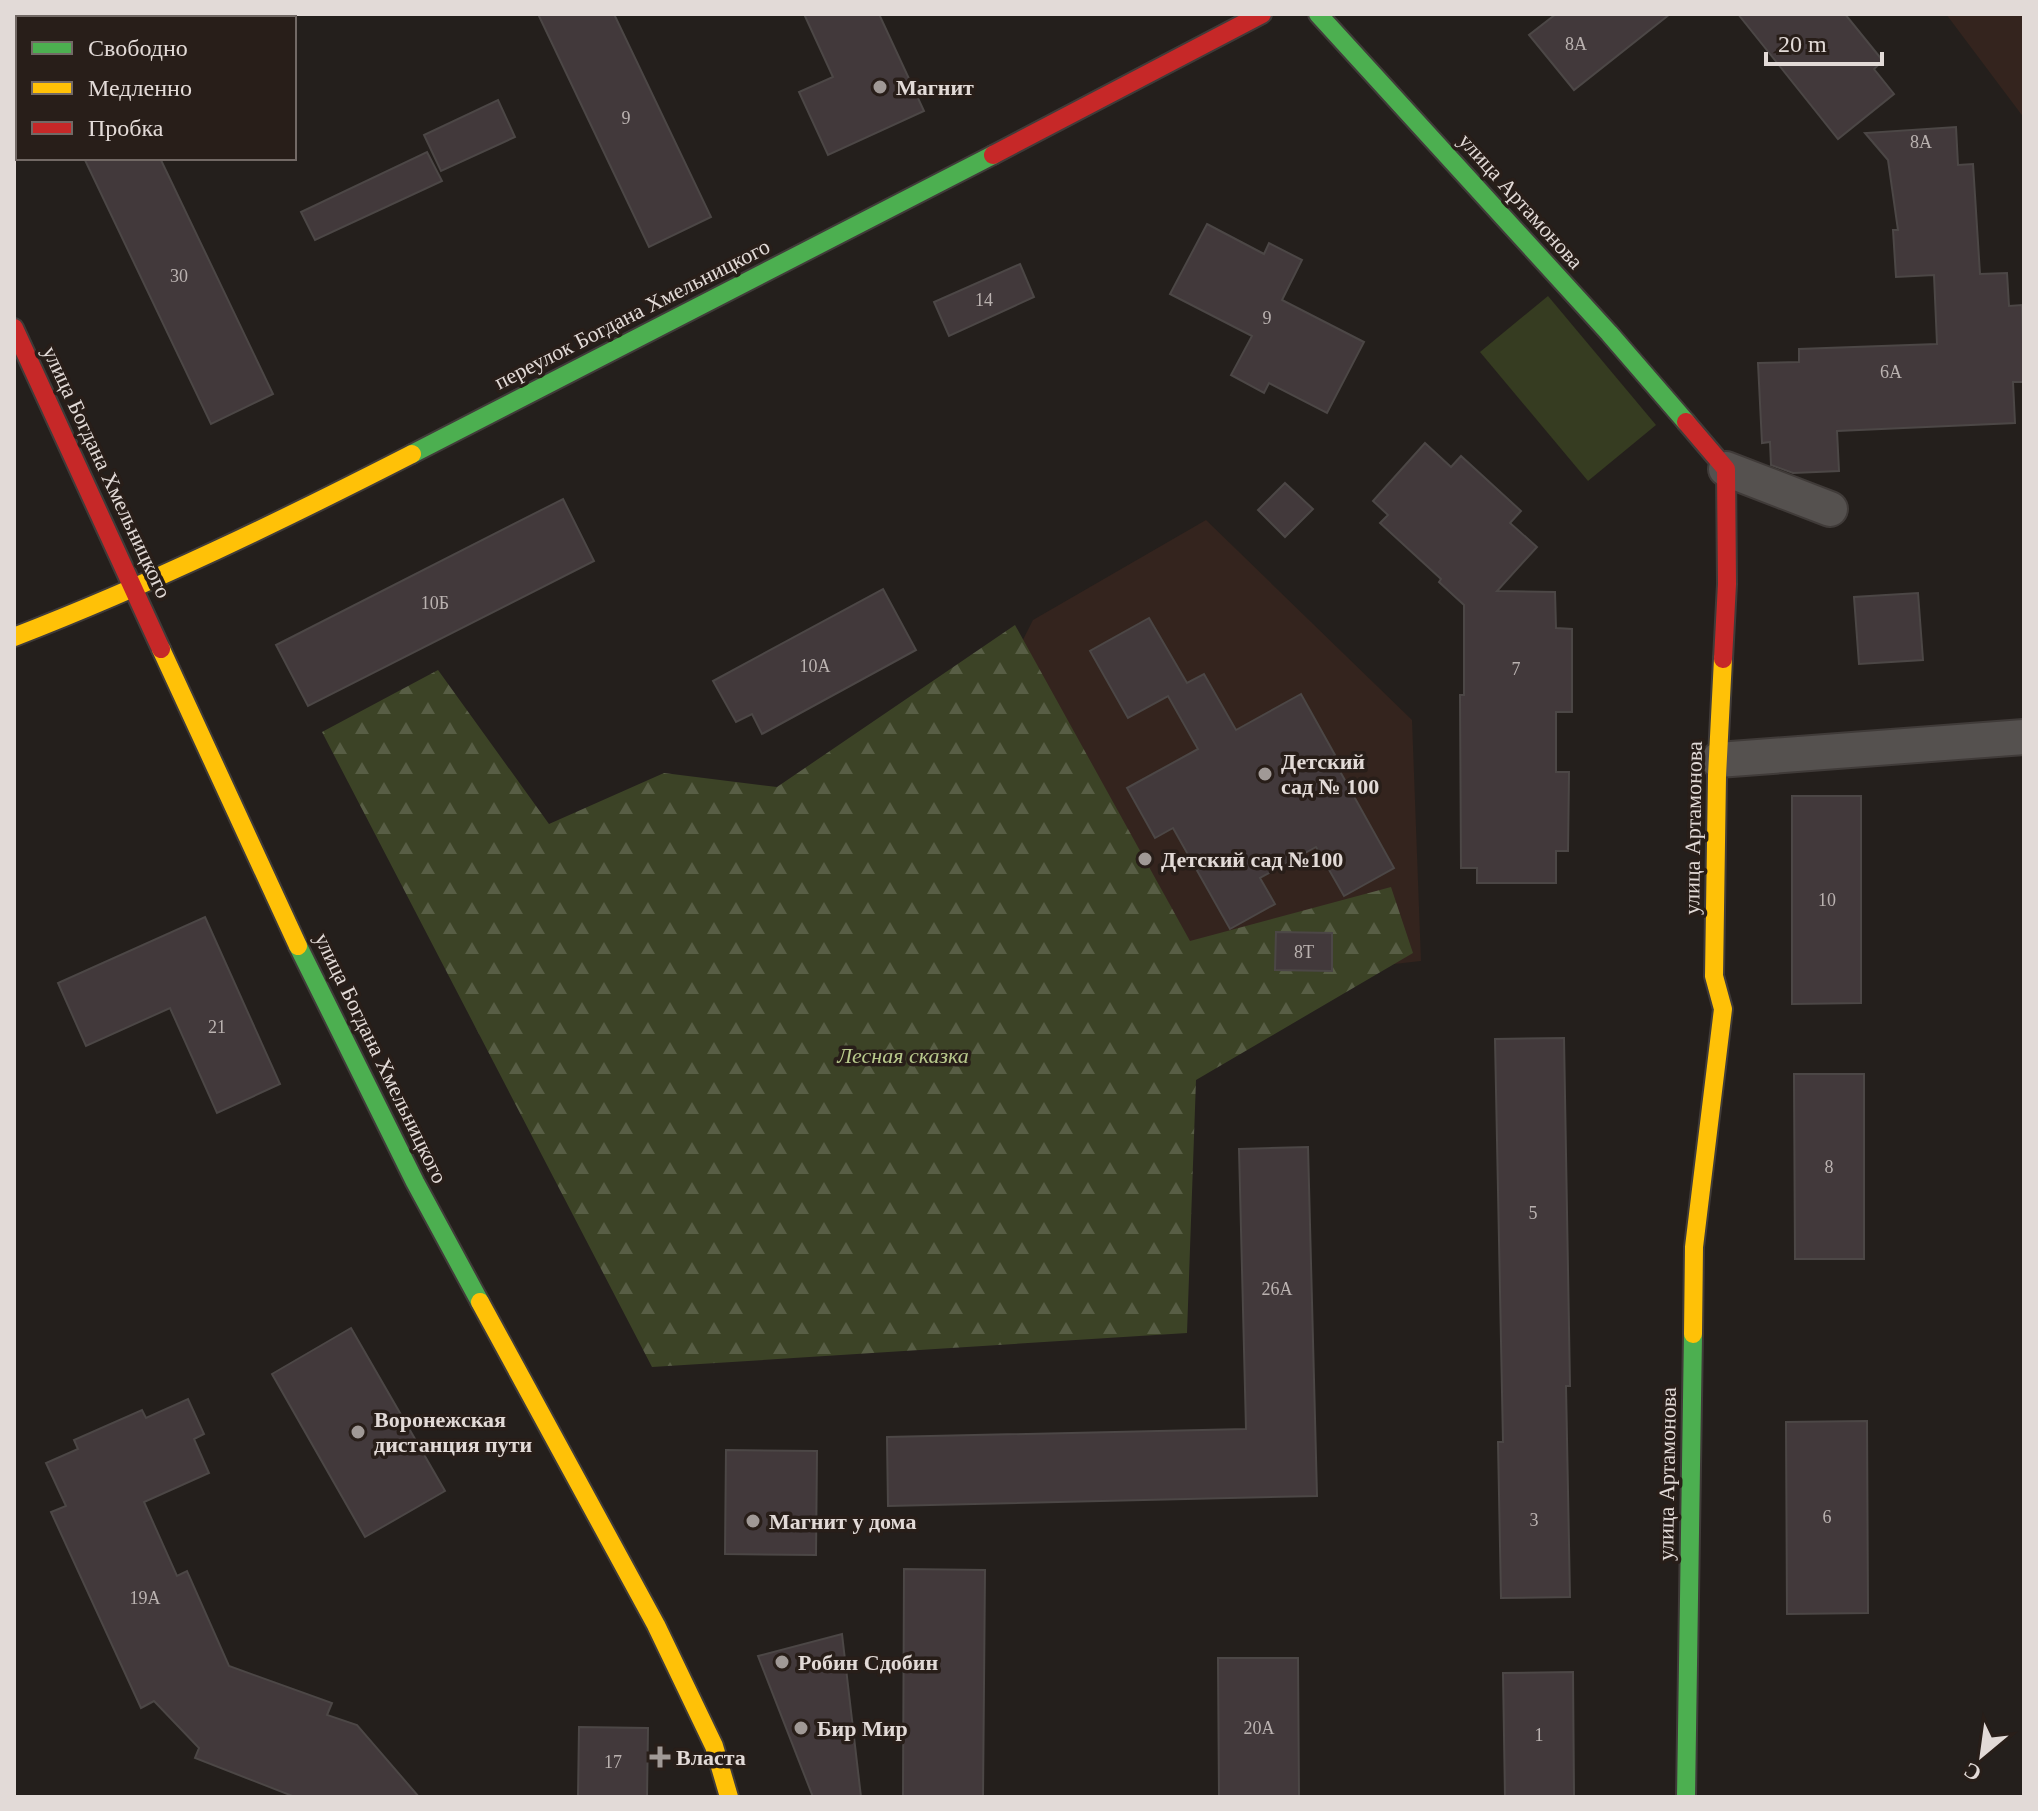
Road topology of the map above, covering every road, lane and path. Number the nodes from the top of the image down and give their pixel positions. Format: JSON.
{"nodes":[{"id":1,"x":1262,"y":14,"type":"edge"},
{"id":2,"x":1318,"y":14,"type":"edge"},
{"id":3,"x":14,"y":328,"type":"edge"},
{"id":4,"x":1726,"y":469,"type":"junction"},
{"id":5,"x":1830,"y":509,"type":"dead end"},
{"id":6,"x":134,"y":589,"type":"junction"},
{"id":7,"x":14,"y":637,"type":"edge"},
{"id":8,"x":2024,"y":737,"type":"edge"},
{"id":9,"x":1718,"y":760,"type":"junction"},
{"id":10,"x":729,"y":1797,"type":"edge"},
{"id":11,"x":1686,"y":1797,"type":"edge"}],
"edges":[{"from":1,"to":6,"type":"street","name":"переулок Богдана Хмельницкого"},
{"from":2,"to":4,"type":"street","name":"улица Артамонова"},
{"from":3,"to":6,"type":"street","name":"улица Богдана Хмельницкого"},
{"from":4,"to":5,"type":"street"},
{"from":4,"to":9,"type":"street","name":"улица Артамонова"},
{"from":6,"to":7,"type":"street","name":"переулок Богдана Хмельницкого"},
{"from":6,"to":10,"type":"street","name":"улица Богдана Хмельницкого"},
{"from":8,"to":9,"type":"street"},
{"from":9,"to":11,"type":"street","name":"улица Артамонова"}]}
